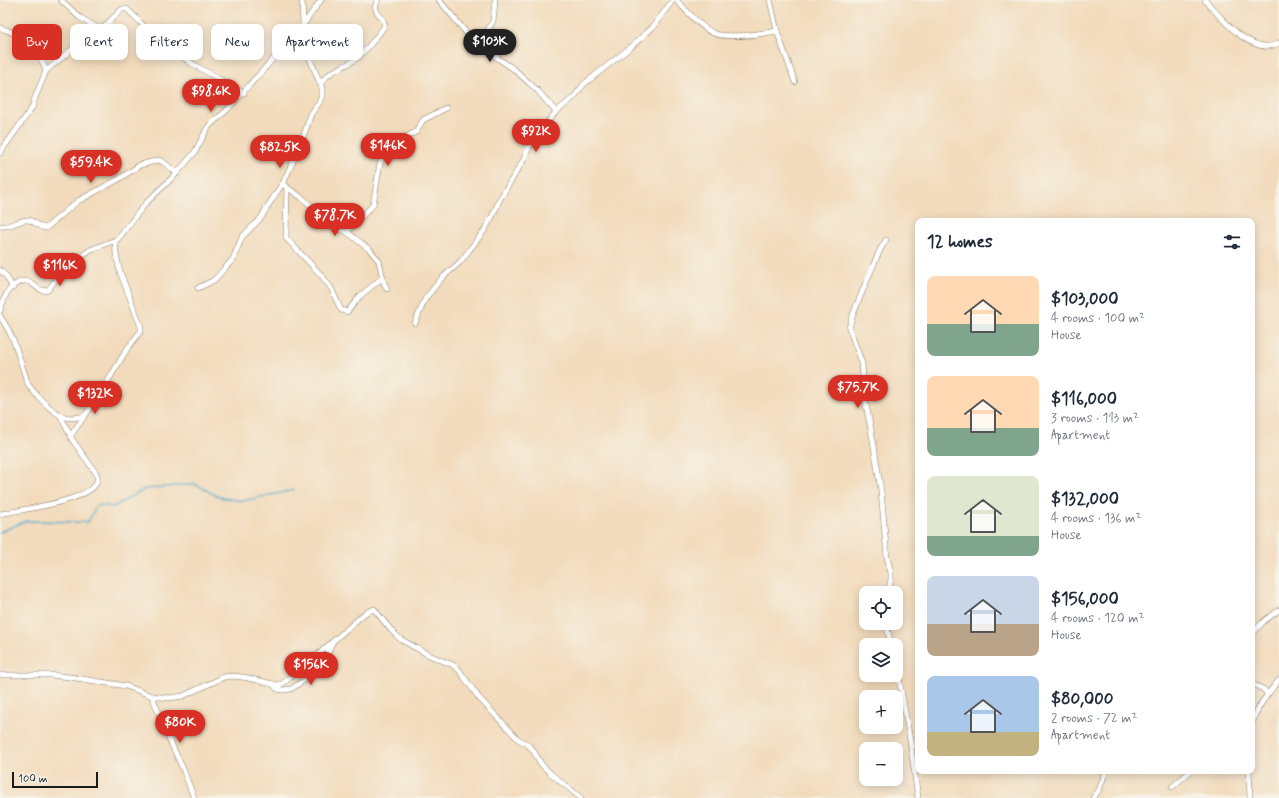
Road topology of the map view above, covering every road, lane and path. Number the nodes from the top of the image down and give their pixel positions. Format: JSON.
{"nodes":[{"id":1,"x":61,"y":0,"type":"edge"},
{"id":2,"x":302,"y":0,"type":"edge"},
{"id":3,"x":321,"y":0,"type":"edge"},
{"id":4,"x":378,"y":0,"type":"edge"},
{"id":5,"x":439,"y":0,"type":"edge"},
{"id":6,"x":495,"y":0,"type":"edge"},
{"id":7,"x":674,"y":0,"type":"edge"},
{"id":8,"x":770,"y":0,"type":"edge"},
{"id":9,"x":1205,"y":0,"type":"edge"},
{"id":10,"x":90,"y":24,"type":"edge"},
{"id":11,"x":106,"y":24,"type":"edge"},
{"id":12,"x":303,"y":24,"type":"edge"},
{"id":13,"x":304,"y":24,"type":"edge"},
{"id":14,"x":0,"y":28,"type":"edge"},
{"id":15,"x":777,"y":31,"type":"junction"},
{"id":16,"x":1279,"y":43,"type":"edge"},
{"id":17,"x":479,"y":45,"type":"junction"},
{"id":18,"x":70,"y":52,"type":"edge"},
{"id":19,"x":272,"y":60,"type":"edge"},
{"id":20,"x":310,"y":60,"type":"edge"},
{"id":21,"x":48,"y":69,"type":"junction"},
{"id":22,"x":795,"y":82,"type":"dead end"},
{"id":23,"x":321,"y":83,"type":"junction"},
{"id":24,"x":244,"y":93,"type":"junction"},
{"id":25,"x":446,"y":108,"type":"dead end"},
{"id":26,"x":556,"y":112,"type":"junction"},
{"id":27,"x":0,"y":153,"type":"edge"},
{"id":28,"x":177,"y":173,"type":"junction"},
{"id":29,"x":281,"y":183,"type":"junction"},
{"id":30,"x":287,"y":187,"type":"junction"},
{"id":31,"x":0,"y":226,"type":"edge"},
{"id":32,"x":347,"y":232,"type":"junction"},
{"id":33,"x":116,"y":240,"type":"junction"},
{"id":34,"x":886,"y":240,"type":"dead end"},
{"id":35,"x":0,"y":270,"type":"edge"},
{"id":36,"x":383,"y":277,"type":"junction"},
{"id":37,"x":13,"y":288,"type":"junction"},
{"id":38,"x":198,"y":288,"type":"dead end"},
{"id":39,"x":387,"y":289,"type":"dead end"},
{"id":40,"x":0,"y":311,"type":"edge"},
{"id":41,"x":0,"y":316,"type":"edge"},
{"id":42,"x":415,"y":323,"type":"dead end"},
{"id":43,"x":60,"y":415,"type":"junction"},
{"id":44,"x":84,"y":416,"type":"junction"},
{"id":45,"x":71,"y":437,"type":"junction"},
{"id":46,"x":0,"y":514,"type":"edge"},
{"id":47,"x":890,"y":586,"type":"edge"},
{"id":48,"x":1279,"y":610,"type":"edge"},
{"id":49,"x":1255,"y":631,"type":"edge"},
{"id":50,"x":333,"y":642,"type":"junction"},
{"id":51,"x":0,"y":675,"type":"edge"},
{"id":52,"x":1279,"y":680,"type":"edge"},
{"id":53,"x":900,"y":682,"type":"edge"},
{"id":54,"x":273,"y":684,"type":"junction"},
{"id":55,"x":1255,"y":686,"type":"edge"},
{"id":56,"x":1268,"y":694,"type":"junction"},
{"id":57,"x":152,"y":696,"type":"junction"},
{"id":58,"x":1255,"y":715,"type":"edge"},
{"id":59,"x":1105,"y":774,"type":"edge"},
{"id":60,"x":1187,"y":774,"type":"edge"},
{"id":61,"x":1249,"y":774,"type":"edge"},
{"id":62,"x":1172,"y":787,"type":"dead end"},
{"id":63,"x":194,"y":798,"type":"edge"},
{"id":64,"x":581,"y":798,"type":"edge"},
{"id":65,"x":918,"y":798,"type":"edge"},
{"id":66,"x":1093,"y":798,"type":"edge"},
{"id":67,"x":1250,"y":798,"type":"edge"}],
"edges":[{"from":1,"to":10,"type":"street"},
{"from":2,"to":12,"type":"street"},
{"from":3,"to":13,"type":"street"},
{"from":4,"to":23,"type":"street"},
{"from":5,"to":17,"type":"street"},
{"from":6,"to":17,"type":"street"},
{"from":7,"to":15,"type":"street"},
{"from":7,"to":26,"type":"street"},
{"from":8,"to":15,"type":"street"},
{"from":9,"to":16,"type":"street"},
{"from":11,"to":24,"type":"street"},
{"from":14,"to":21,"type":"street"},
{"from":15,"to":22,"type":"street"},
{"from":17,"to":26,"type":"street"},
{"from":18,"to":21,"type":"street"},
{"from":19,"to":24,"type":"street"},
{"from":20,"to":23,"type":"street"},
{"from":21,"to":27,"type":"street"},
{"from":23,"to":29,"type":"street"},
{"from":24,"to":28,"type":"street"},
{"from":25,"to":32,"type":"street"},
{"from":26,"to":42,"type":"street"},
{"from":28,"to":31,"type":"street"},
{"from":28,"to":33,"type":"street"},
{"from":29,"to":30,"type":"street"},
{"from":29,"to":38,"type":"street"},
{"from":30,"to":32,"type":"street"},
{"from":30,"to":36,"type":"street"},
{"from":32,"to":36,"type":"street"},
{"from":33,"to":37,"type":"street"},
{"from":33,"to":44,"type":"street"},
{"from":34,"to":47,"type":"street"},
{"from":35,"to":37,"type":"street"},
{"from":36,"to":39,"type":"street"},
{"from":37,"to":40,"type":"street"},
{"from":41,"to":43,"type":"street"},
{"from":43,"to":44,"type":"street"},
{"from":43,"to":45,"type":"street"},
{"from":44,"to":45,"type":"street"},
{"from":45,"to":46,"type":"street"},
{"from":48,"to":49,"type":"street"},
{"from":50,"to":54,"type":"street"},
{"from":50,"to":54,"type":"street"},
{"from":50,"to":64,"type":"street"},
{"from":51,"to":57,"type":"street"},
{"from":52,"to":56,"type":"street"},
{"from":53,"to":65,"type":"street"},
{"from":54,"to":57,"type":"street"},
{"from":55,"to":56,"type":"street"},
{"from":56,"to":58,"type":"street"},
{"from":57,"to":63,"type":"street"},
{"from":59,"to":66,"type":"street"},
{"from":60,"to":62,"type":"street"},
{"from":61,"to":67,"type":"street"}]}
